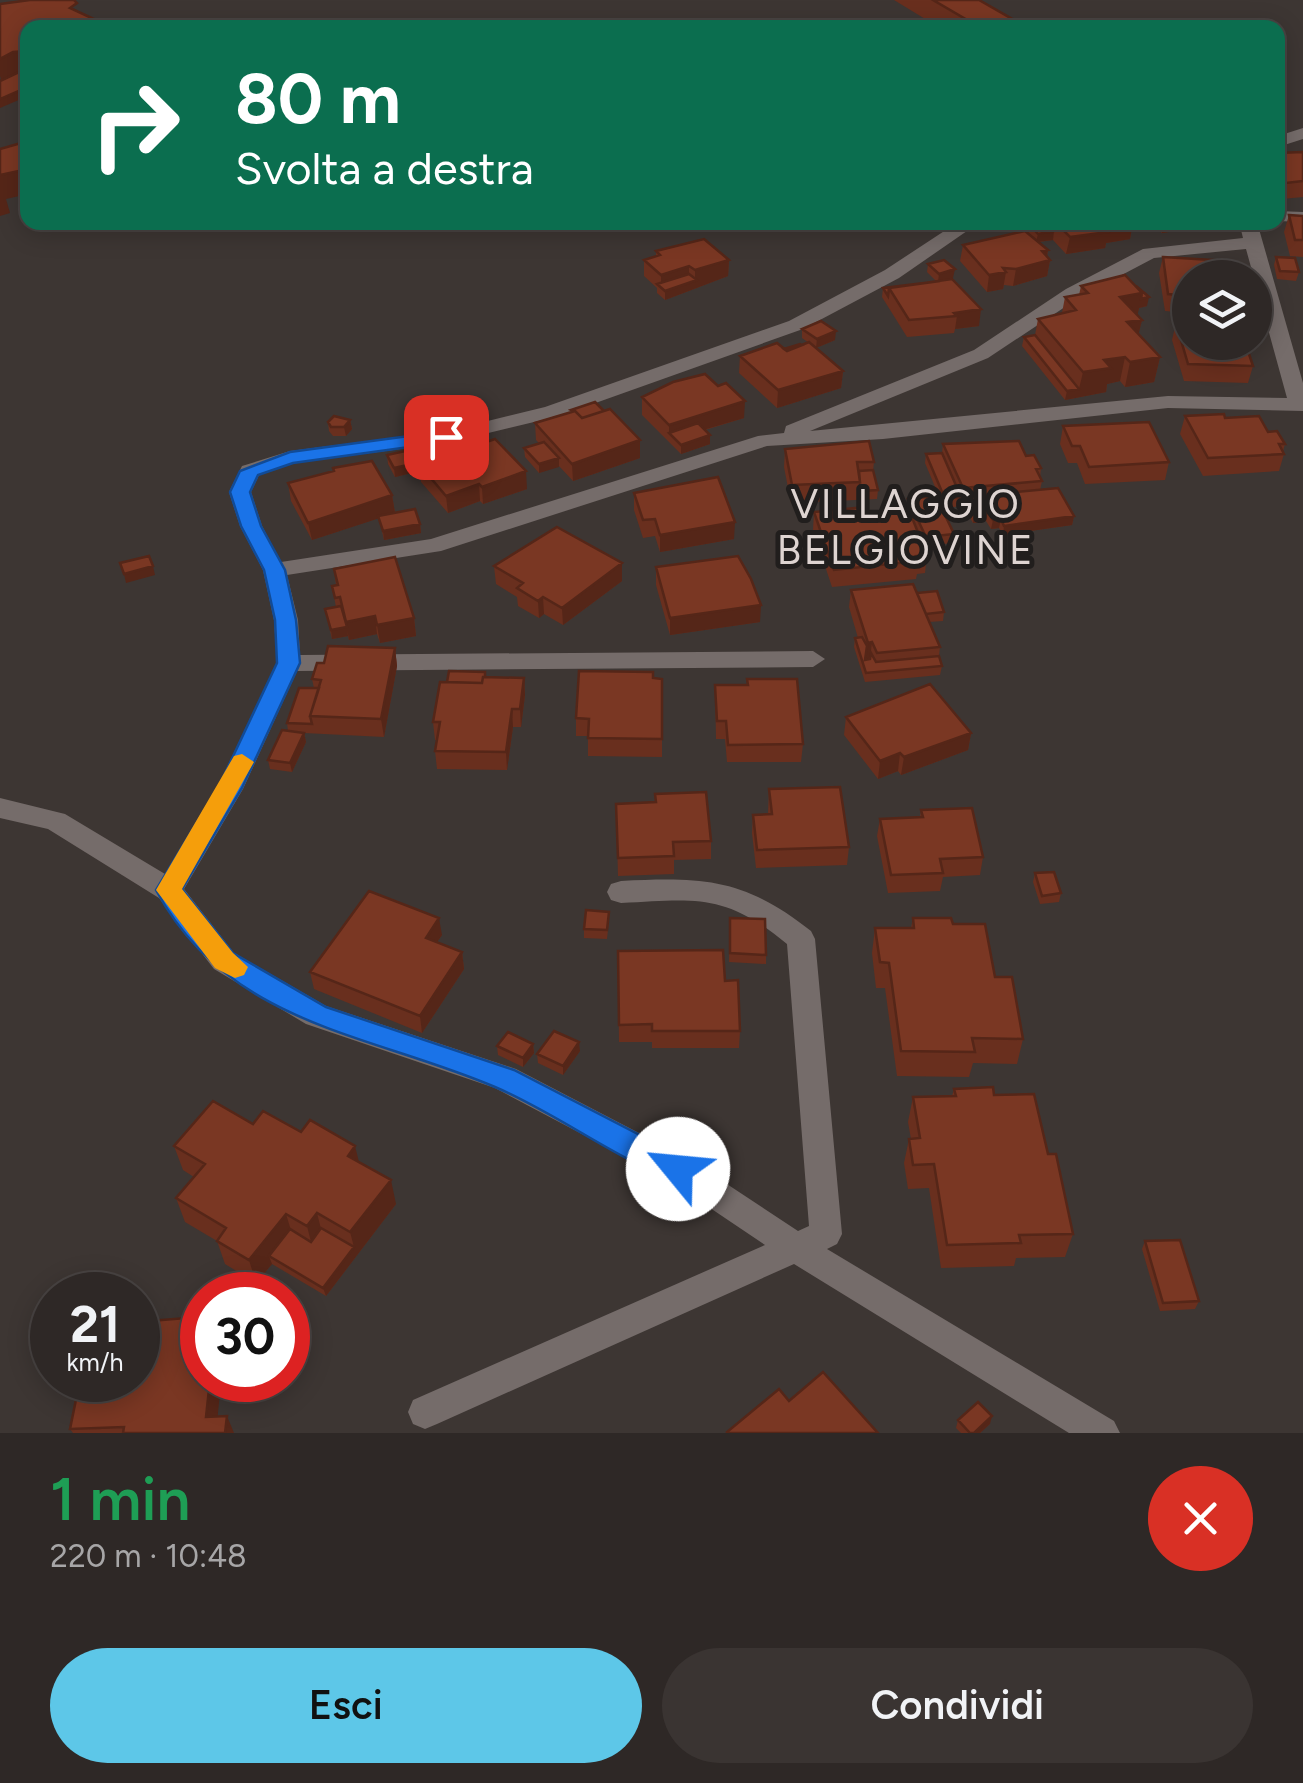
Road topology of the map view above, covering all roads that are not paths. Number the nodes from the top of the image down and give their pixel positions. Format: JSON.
{"nodes":[{"id":1,"x":959,"y":230,"type":"edge"},
{"id":2,"x":1250,"y":233,"type":"edge"},
{"id":3,"x":1301,"y":405,"type":"edge"},
{"id":4,"x":764,"y":440,"type":"junction"},
{"id":5,"x":274,"y":570,"type":"junction"},
{"id":6,"x":813,"y":659,"type":"dead end"},
{"id":7,"x":288,"y":663,"type":"junction"},
{"id":8,"x":0,"y":808,"type":"edge"},
{"id":9,"x":169,"y":890,"type":"junction"},
{"id":10,"x":621,"y":892,"type":"dead end"},
{"id":11,"x":795,"y":1247,"type":"junction"},
{"id":12,"x":426,"y":1412,"type":"dead end"},
{"id":13,"x":1102,"y":1433,"type":"edge"}],
"edges":[{"from":1,"to":5,"type":"street"},
{"from":2,"to":3,"type":"street"},
{"from":2,"to":4,"type":"street"},
{"from":3,"to":4,"type":"street"},
{"from":4,"to":5,"type":"street"},
{"from":5,"to":7,"type":"street"},
{"from":6,"to":7,"type":"street"},
{"from":7,"to":9,"type":"street"},
{"from":8,"to":9,"type":"street"},
{"from":9,"to":11,"type":"street"},
{"from":10,"to":11,"type":"street"},
{"from":11,"to":12,"type":"street"},
{"from":11,"to":13,"type":"street"}]}
